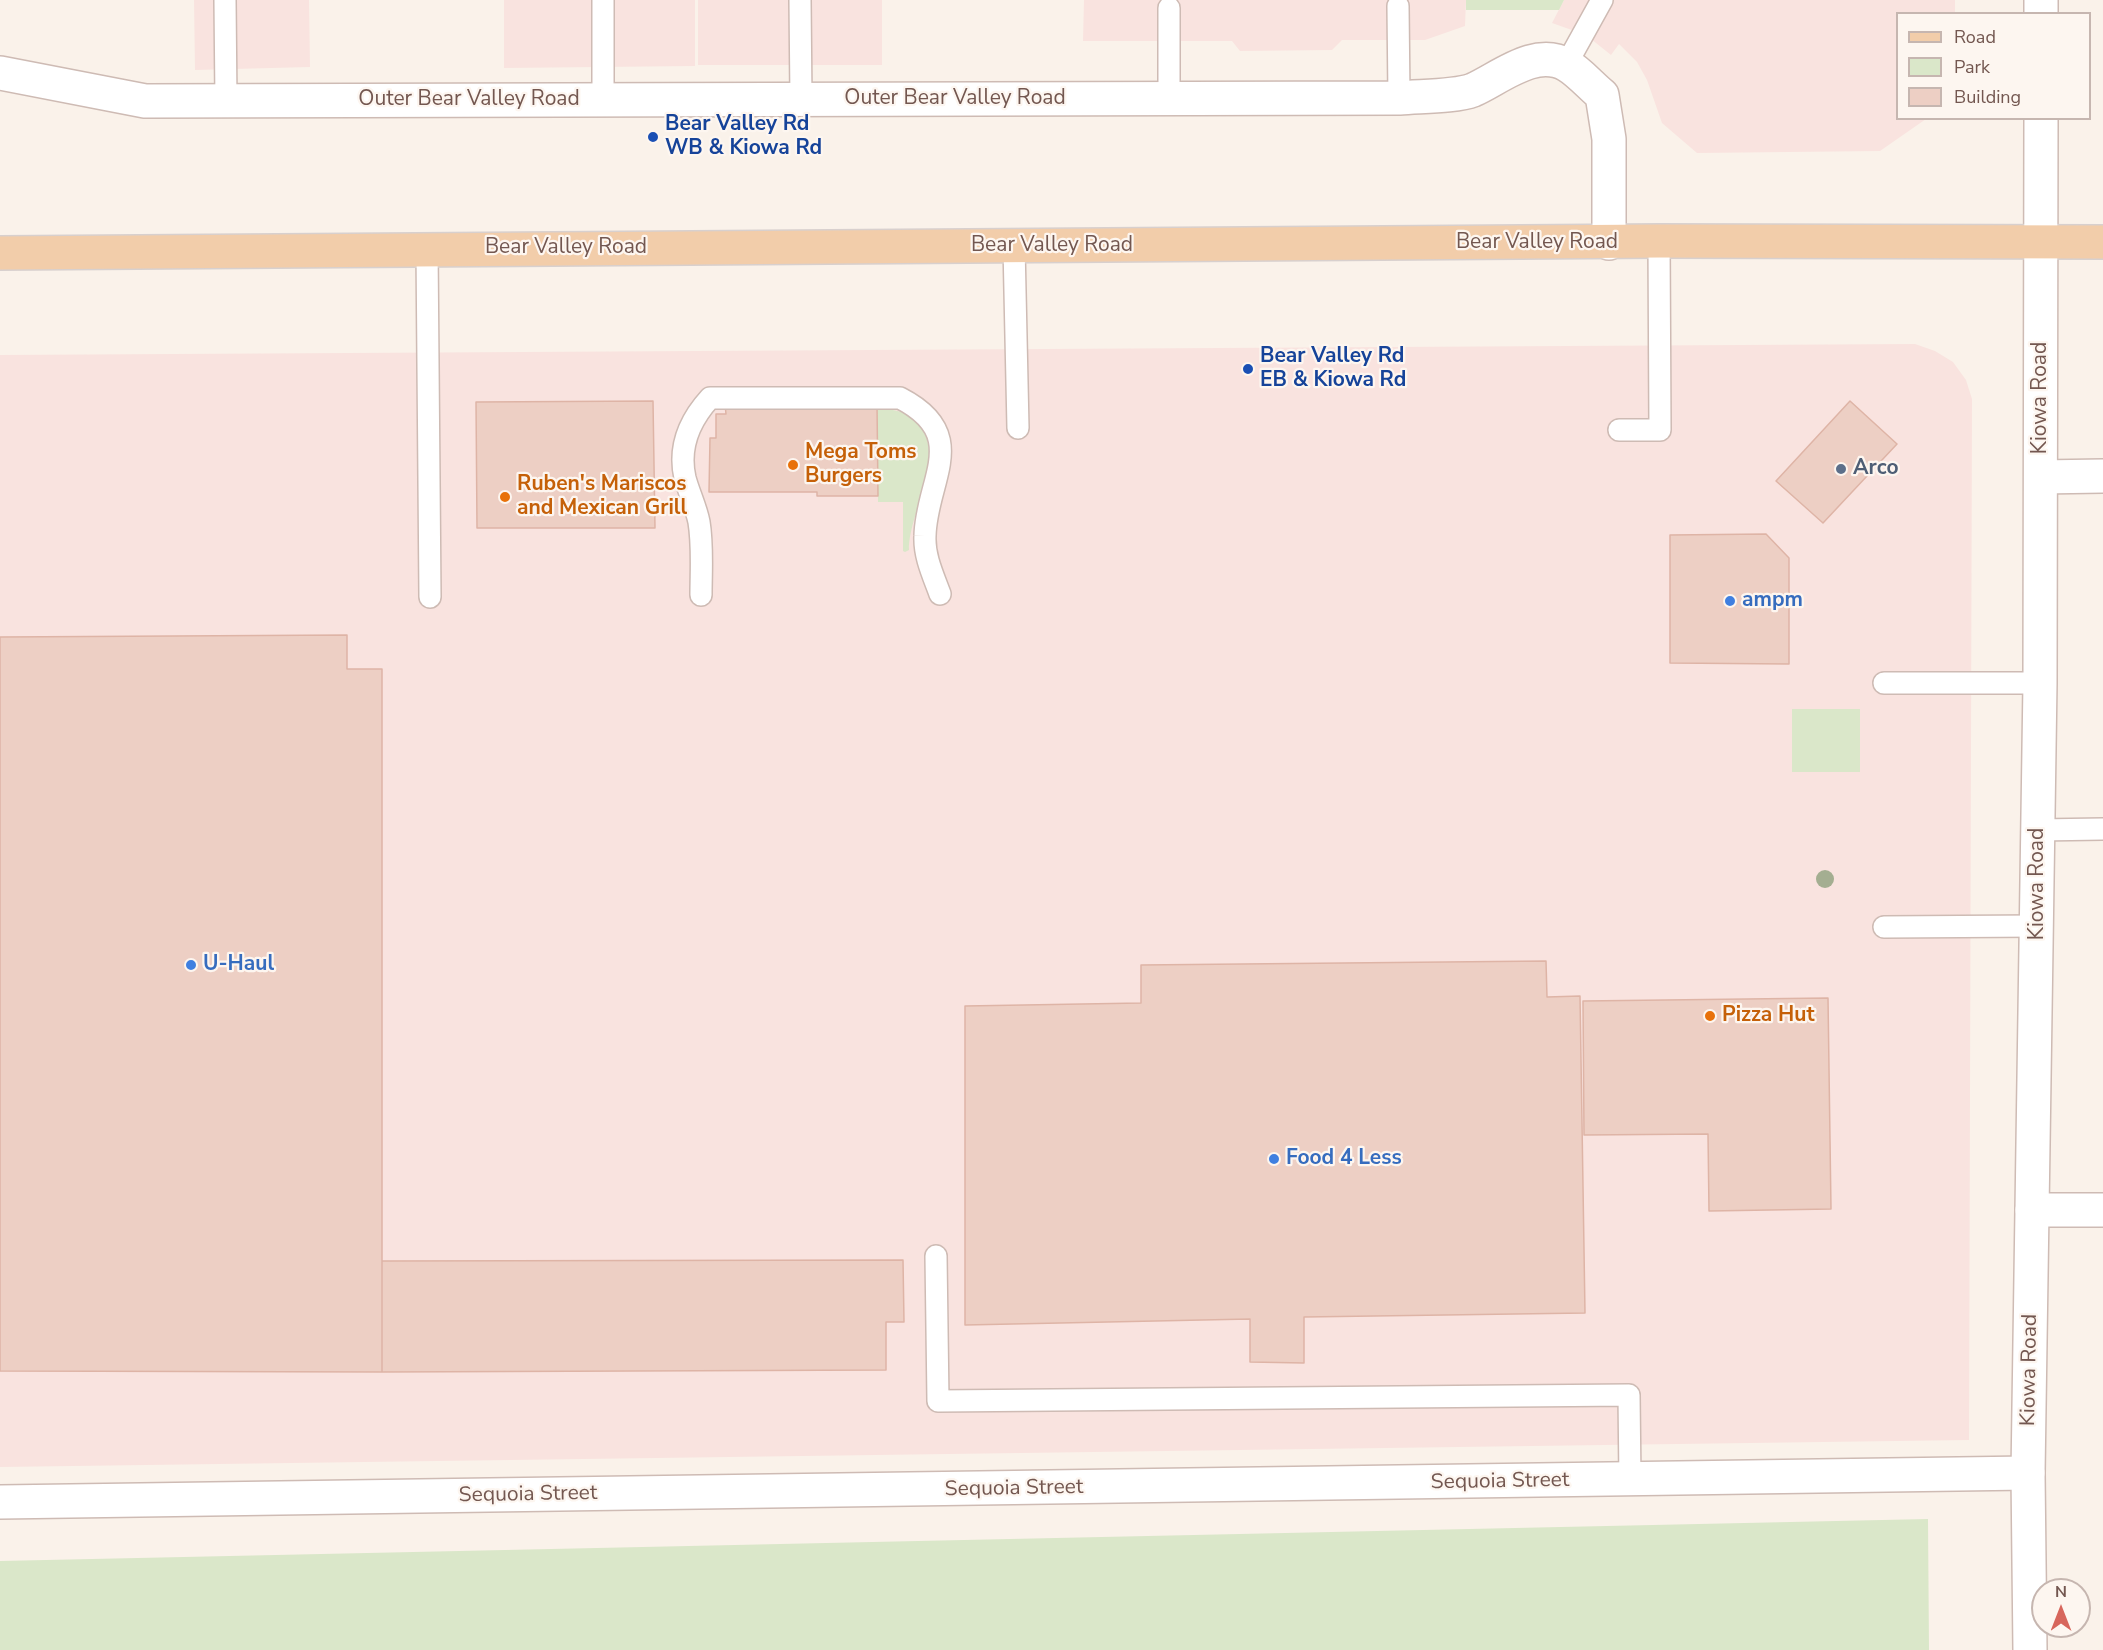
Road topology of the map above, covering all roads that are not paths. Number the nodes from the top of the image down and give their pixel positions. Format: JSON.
{"nodes":[{"id":1,"x":225,"y":0,"type":"edge"},
{"id":2,"x":603,"y":0,"type":"edge"},
{"id":3,"x":800,"y":0,"type":"edge"},
{"id":4,"x":1602,"y":0,"type":"edge"},
{"id":5,"x":1398,"y":6,"type":"dead end"},
{"id":6,"x":1169,"y":8,"type":"dead end"},
{"id":7,"x":1566,"y":65,"type":"junction"},
{"id":8,"x":0,"y":73,"type":"edge"},
{"id":9,"x":1169,"y":98,"type":"junction"},
{"id":10,"x":1399,"y":98,"type":"junction"},
{"id":11,"x":801,"y":99,"type":"junction"},
{"id":12,"x":226,"y":100,"type":"junction"},
{"id":13,"x":603,"y":100,"type":"junction"},
{"id":14,"x":2041,"y":120,"type":"edge"},
{"id":15,"x":1659,"y":241,"type":"junction"},
{"id":16,"x":2103,"y":242,"type":"edge"},
{"id":17,"x":1609,"y":243,"type":"junction"},
{"id":18,"x":2041,"y":243,"type":"junction"},
{"id":19,"x":1014,"y":246,"type":"junction"},
{"id":20,"x":427,"y":248,"type":"junction"},
{"id":21,"x":0,"y":253,"type":"edge"},
{"id":22,"x":1018,"y":429,"type":"dead end"},
{"id":23,"x":1618,"y":430,"type":"dead end"},
{"id":24,"x":2103,"y":476,"type":"edge"},
{"id":25,"x":2041,"y":477,"type":"junction"},
{"id":26,"x":939,"y":594,"type":"dead end"},
{"id":27,"x":700,"y":595,"type":"dead end"},
{"id":28,"x":430,"y":597,"type":"dead end"},
{"id":29,"x":1884,"y":683,"type":"dead end"},
{"id":30,"x":2040,"y":683,"type":"junction"},
{"id":31,"x":2103,"y":829,"type":"edge"},
{"id":32,"x":2038,"y":830,"type":"junction"},
{"id":33,"x":2038,"y":926,"type":"junction"},
{"id":34,"x":1884,"y":927,"type":"dead end"},
{"id":35,"x":2032,"y":1210,"type":"junction"},
{"id":36,"x":2103,"y":1210,"type":"edge"},
{"id":37,"x":936,"y":1256,"type":"dead end"},
{"id":38,"x":2028,"y":1473,"type":"junction"},
{"id":39,"x":1630,"y":1481,"type":"junction"},
{"id":40,"x":0,"y":1502,"type":"edge"},
{"id":41,"x":2030,"y":1650,"type":"edge"}],
"edges":[{"from":1,"to":12,"type":"lane"},
{"from":2,"to":13,"type":"lane"},
{"from":3,"to":11,"type":"lane"},
{"from":4,"to":7,"type":"lane"},
{"from":5,"to":10,"type":"lane"},
{"from":6,"to":9,"type":"lane"},
{"from":7,"to":10,"type":"street","name":"Outer Bear Valley Road"},
{"from":7,"to":17,"type":"street"},
{"from":8,"to":12,"type":"street","name":"Outer Bear Valley Road"},
{"from":9,"to":10,"type":"street","name":"Outer Bear Valley Road"},
{"from":9,"to":11,"type":"street","name":"Outer Bear Valley Road"},
{"from":11,"to":13,"type":"street","name":"Outer Bear Valley Road"},
{"from":12,"to":13,"type":"street","name":"Outer Bear Valley Road"},
{"from":14,"to":18,"type":"street","name":"Kiowa Road"},
{"from":15,"to":17,"type":"main road","name":"Bear Valley Road"},
{"from":15,"to":18,"type":"main road","name":"Bear Valley Road"},
{"from":15,"to":23,"type":"lane"},
{"from":16,"to":18,"type":"main road","name":"Bear Valley Road"},
{"from":17,"to":19,"type":"main road","name":"Bear Valley Road"},
{"from":18,"to":25,"type":"street","name":"Kiowa Road"},
{"from":19,"to":20,"type":"main road","name":"Bear Valley Road"},
{"from":19,"to":22,"type":"lane"},
{"from":20,"to":21,"type":"main road","name":"Bear Valley Road"},
{"from":20,"to":28,"type":"lane"},
{"from":24,"to":25,"type":"street"},
{"from":25,"to":30,"type":"street","name":"Kiowa Road"},
{"from":26,"to":27,"type":"lane"},
{"from":29,"to":30,"type":"lane"},
{"from":30,"to":32,"type":"street","name":"Kiowa Road"},
{"from":31,"to":32,"type":"lane"},
{"from":32,"to":33,"type":"street","name":"Kiowa Road"},
{"from":33,"to":34,"type":"lane"},
{"from":33,"to":35,"type":"street","name":"Kiowa Road"},
{"from":35,"to":36,"type":"street"},
{"from":35,"to":38,"type":"street","name":"Kiowa Road"},
{"from":37,"to":39,"type":"lane"},
{"from":38,"to":39,"type":"street","name":"Sequoia Street"},
{"from":38,"to":41,"type":"street","name":"Kiowa Road"},
{"from":39,"to":40,"type":"street","name":"Sequoia Street"}]}
